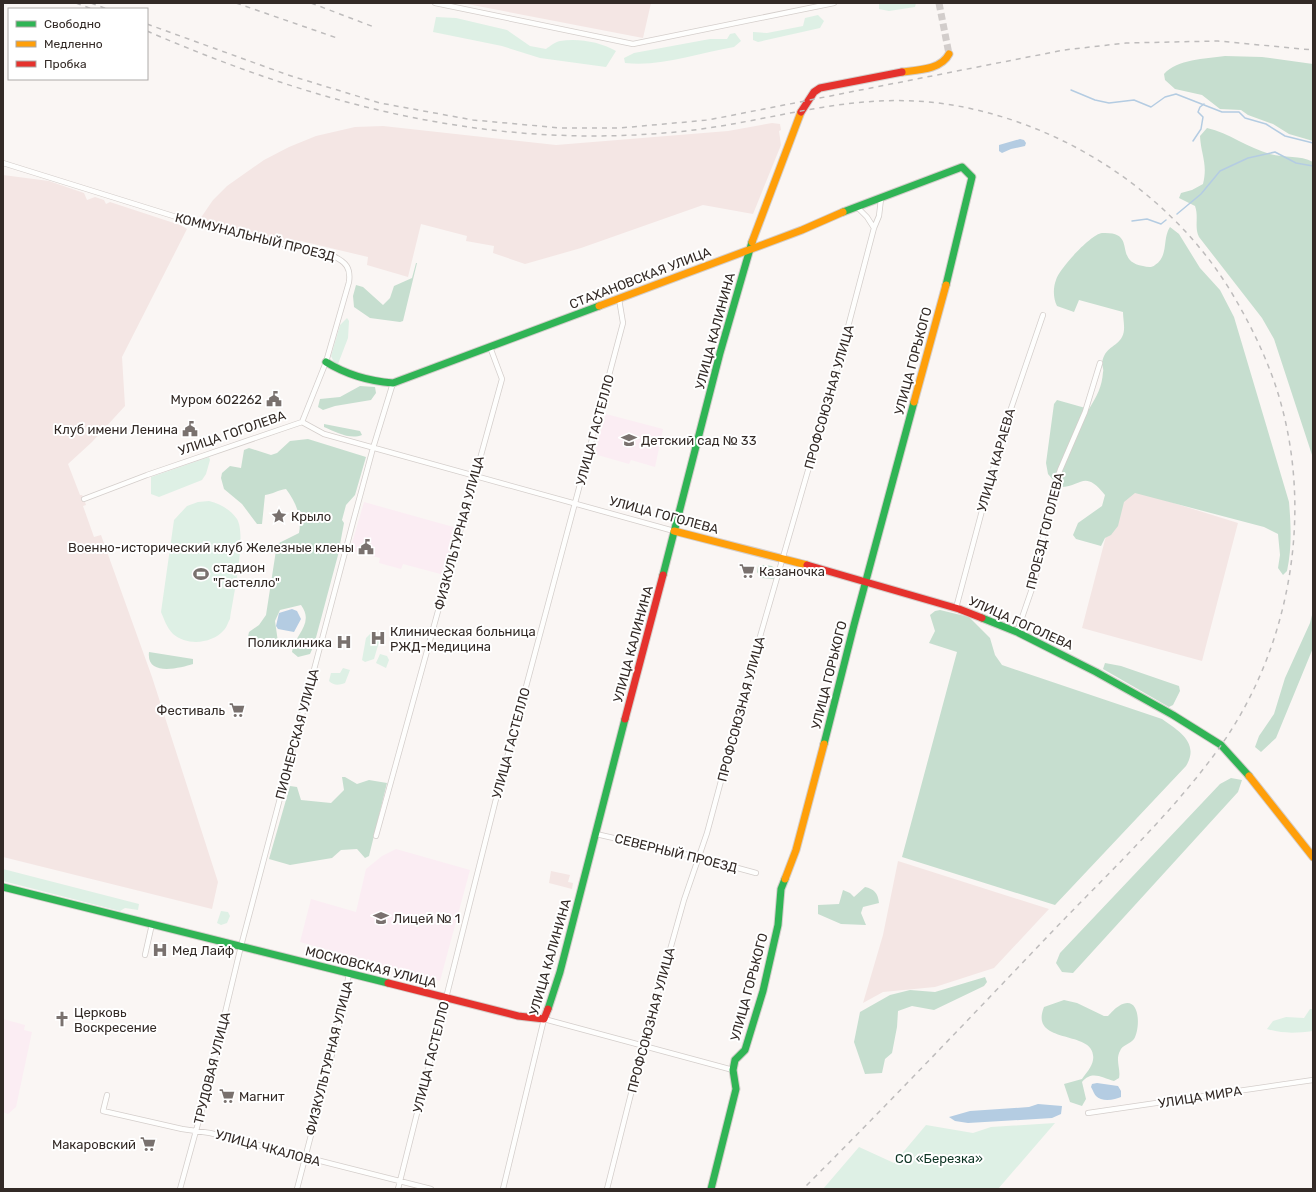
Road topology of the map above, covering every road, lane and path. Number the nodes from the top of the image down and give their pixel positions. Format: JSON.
{"nodes":[{"id":1,"x":435,"y":3,"type":"edge"},
{"id":2,"x":834,"y":3,"type":"edge"},
{"id":3,"x":949,"y":54,"type":"dead end"},
{"id":4,"x":3,"y":163,"type":"edge"},
{"id":5,"x":962,"y":167,"type":"joint"},
{"id":6,"x":881,"y":199,"type":"junction"},
{"id":7,"x":857,"y":207,"type":"junction"},
{"id":8,"x":874,"y":228,"type":"junction"},
{"id":9,"x":750,"y":248,"type":"junction"},
{"id":10,"x":619,"y":299,"type":"junction"},
{"id":11,"x":1043,"y":315,"type":"dead end"},
{"id":12,"x":490,"y":347,"type":"junction"},
{"id":13,"x":326,"y":362,"type":"junction"},
{"id":14,"x":1100,"y":363,"type":"dead end"},
{"id":15,"x":393,"y":383,"type":"junction"},
{"id":16,"x":302,"y":422,"type":"junction"},
{"id":17,"x":373,"y":448,"type":"junction"},
{"id":18,"x":474,"y":476,"type":"junction"},
{"id":19,"x":84,"y":499,"type":"dead end"},
{"id":20,"x":575,"y":504,"type":"junction"},
{"id":21,"x":674,"y":531,"type":"junction"},
{"id":22,"x":784,"y":559,"type":"junction"},
{"id":23,"x":865,"y":582,"type":"junction"},
{"id":24,"x":956,"y":608,"type":"junction"},
{"id":25,"x":1017,"y":632,"type":"junction"},
{"id":26,"x":596,"y":834,"type":"junction"},
{"id":27,"x":376,"y":836,"type":"dead end"},
{"id":28,"x":697,"y":857,"type":"junction"},
{"id":29,"x":1313,"y":857,"type":"edge"},
{"id":30,"x":756,"y":873,"type":"dead end"},
{"id":31,"x":3,"y":887,"type":"edge"},
{"id":32,"x":152,"y":924,"type":"junction"},
{"id":33,"x":241,"y":946,"type":"junction"},
{"id":34,"x":145,"y":955,"type":"dead end"},
{"id":35,"x":349,"y":974,"type":"junction"},
{"id":36,"x":446,"y":998,"type":"junction"},
{"id":37,"x":544,"y":1019,"type":"junction"},
{"id":38,"x":643,"y":1046,"type":"junction"},
{"id":39,"x":732,"y":1070,"type":"junction"},
{"id":40,"x":1313,"y":1080,"type":"edge"},
{"id":41,"x":107,"y":1095,"type":"dead end"},
{"id":42,"x":1088,"y":1114,"type":"dead end"},
{"id":43,"x":196,"y":1130,"type":"junction"},
{"id":44,"x":304,"y":1158,"type":"junction"},
{"id":45,"x":400,"y":1181,"type":"junction"},
{"id":46,"x":180,"y":1189,"type":"edge"},
{"id":47,"x":297,"y":1189,"type":"edge"},
{"id":48,"x":398,"y":1189,"type":"edge"},
{"id":49,"x":431,"y":1189,"type":"edge"},
{"id":50,"x":503,"y":1189,"type":"edge"},
{"id":51,"x":607,"y":1189,"type":"edge"},
{"id":52,"x":711,"y":1189,"type":"edge"}],
"edges":[{"from":1,"to":2,"type":"street"},
{"from":3,"to":9,"type":"street","name":"УЛИЦА КАЛИНИНА"},
{"from":4,"to":13,"type":"street","name":"КОММУНАЛЬНЫЙ ПРОЕЗД"},
{"from":5,"to":6,"type":"street","name":"СТАХАНОВСКАЯ УЛИЦА"},
{"from":5,"to":23,"type":"street","name":"УЛИЦА ГОРЬКОГО"},
{"from":6,"to":7,"type":"street","name":"СТАХАНОВСКАЯ УЛИЦА"},
{"from":6,"to":8,"type":"street","name":"ПРОФСОЮЗНАЯ УЛИЦА"},
{"from":7,"to":8,"type":"street"},
{"from":7,"to":9,"type":"street","name":"СТАХАНОВСКАЯ УЛИЦА"},
{"from":8,"to":22,"type":"street","name":"ПРОФСОЮЗНАЯ УЛИЦА"},
{"from":9,"to":10,"type":"street","name":"СТАХАНОВСКАЯ УЛИЦА"},
{"from":9,"to":21,"type":"street","name":"УЛИЦА КАЛИНИНА"},
{"from":10,"to":12,"type":"street","name":"СТАХАНОВСКАЯ УЛИЦА"},
{"from":10,"to":20,"type":"street","name":"УЛИЦА ГАСТЕЛЛО"},
{"from":11,"to":24,"type":"street","name":"УЛИЦА КАРАЕВА"},
{"from":12,"to":15,"type":"street","name":"СТАХАНОВСКАЯ УЛИЦА"},
{"from":12,"to":18,"type":"street","name":"ФИЗКУЛЬТУРНАЯ УЛИЦА"},
{"from":13,"to":15,"type":"street","name":"СТАХАНОВСКАЯ УЛИЦА"},
{"from":13,"to":16,"type":"street","name":"КОММУНАЛЬНЫЙ ПРОЕЗД"},
{"from":14,"to":25,"type":"street","name":"ПРОЕЗД ГОГОЛЕВА"},
{"from":15,"to":17,"type":"street","name":"ПИОНЕРСКАЯ УЛИЦА"},
{"from":16,"to":17,"type":"street","name":"УЛИЦА ГОГОЛЕВА"},
{"from":16,"to":19,"type":"street","name":"УЛИЦА ГОГОЛЕВА"},
{"from":17,"to":18,"type":"street","name":"УЛИЦА ГОГОЛЕВА"},
{"from":17,"to":33,"type":"street","name":"ПИОНЕРСКАЯ УЛИЦА"},
{"from":18,"to":20,"type":"street","name":"УЛИЦА ГОГОЛЕВА"},
{"from":18,"to":27,"type":"street","name":"ФИЗКУЛЬТУРНАЯ УЛИЦА"},
{"from":20,"to":21,"type":"street","name":"УЛИЦА ГОГОЛЕВА"},
{"from":20,"to":36,"type":"street","name":"УЛИЦА ГАСТЕЛЛО"},
{"from":21,"to":22,"type":"street","name":"УЛИЦА ГОГОЛЕВА"},
{"from":21,"to":26,"type":"street","name":"УЛИЦА КАЛИНИНА"},
{"from":22,"to":23,"type":"street","name":"УЛИЦА ГОГОЛЕВА"},
{"from":22,"to":28,"type":"street","name":"ПРОФСОЮЗНАЯ УЛИЦА"},
{"from":23,"to":24,"type":"street","name":"УЛИЦА ГОГОЛЕВА"},
{"from":23,"to":39,"type":"street","name":"УЛИЦА ГОРЬКОГО"},
{"from":24,"to":25,"type":"street","name":"УЛИЦА ГОГОЛЕВА"},
{"from":25,"to":29,"type":"street","name":"УЛИЦА ГОГОЛЕВА"},
{"from":26,"to":28,"type":"street","name":"СЕВЕРНЫЙ ПРОЕЗД"},
{"from":26,"to":37,"type":"street","name":"УЛИЦА КАЛИНИНА"},
{"from":28,"to":30,"type":"street","name":"СЕВЕРНЫЙ ПРОЕЗД"},
{"from":28,"to":38,"type":"street","name":"ПРОФСОЮЗНАЯ УЛИЦА"},
{"from":31,"to":32,"type":"street","name":"МОСКОВСКАЯ УЛИЦА"},
{"from":32,"to":33,"type":"street","name":"МОСКОВСКАЯ УЛИЦА"},
{"from":32,"to":34,"type":"street"},
{"from":33,"to":35,"type":"street","name":"МОСКОВСКАЯ УЛИЦА"},
{"from":33,"to":43,"type":"street","name":"ТРУДОВАЯ УЛИЦА"},
{"from":35,"to":36,"type":"street","name":"МОСКОВСКАЯ УЛИЦА"},
{"from":35,"to":44,"type":"street","name":"ФИЗКУЛЬТУРНАЯ УЛИЦА"},
{"from":36,"to":37,"type":"street","name":"МОСКОВСКАЯ УЛИЦА"},
{"from":36,"to":45,"type":"street","name":"УЛИЦА ГАСТЕЛЛО"},
{"from":37,"to":38,"type":"street","name":"МОСКОВСКАЯ УЛИЦА"},
{"from":37,"to":50,"type":"street","name":"УЛИЦА КАЛИНИНА"},
{"from":38,"to":39,"type":"street","name":"МОСКОВСКАЯ УЛИЦА"},
{"from":38,"to":51,"type":"street","name":"ПРОФСОЮЗНАЯ УЛИЦА"},
{"from":39,"to":52,"type":"street"},
{"from":40,"to":42,"type":"street","name":"УЛИЦА МИРА"},
{"from":41,"to":43,"type":"street","name":"УЛИЦА ЧКАЛОВА"},
{"from":43,"to":44,"type":"street","name":"УЛИЦА ЧКАЛОВА"},
{"from":43,"to":46,"type":"street","name":"ТРУДОВАЯ УЛИЦА"},
{"from":44,"to":45,"type":"street","name":"УЛИЦА ЧКАЛОВА"},
{"from":44,"to":47,"type":"street","name":"ФИЗКУЛЬТУРНАЯ УЛИЦА"},
{"from":45,"to":48,"type":"street","name":"УЛИЦА ГАСТЕЛЛО"},
{"from":45,"to":49,"type":"street","name":"УЛИЦА ЧКАЛОВА"}]}
